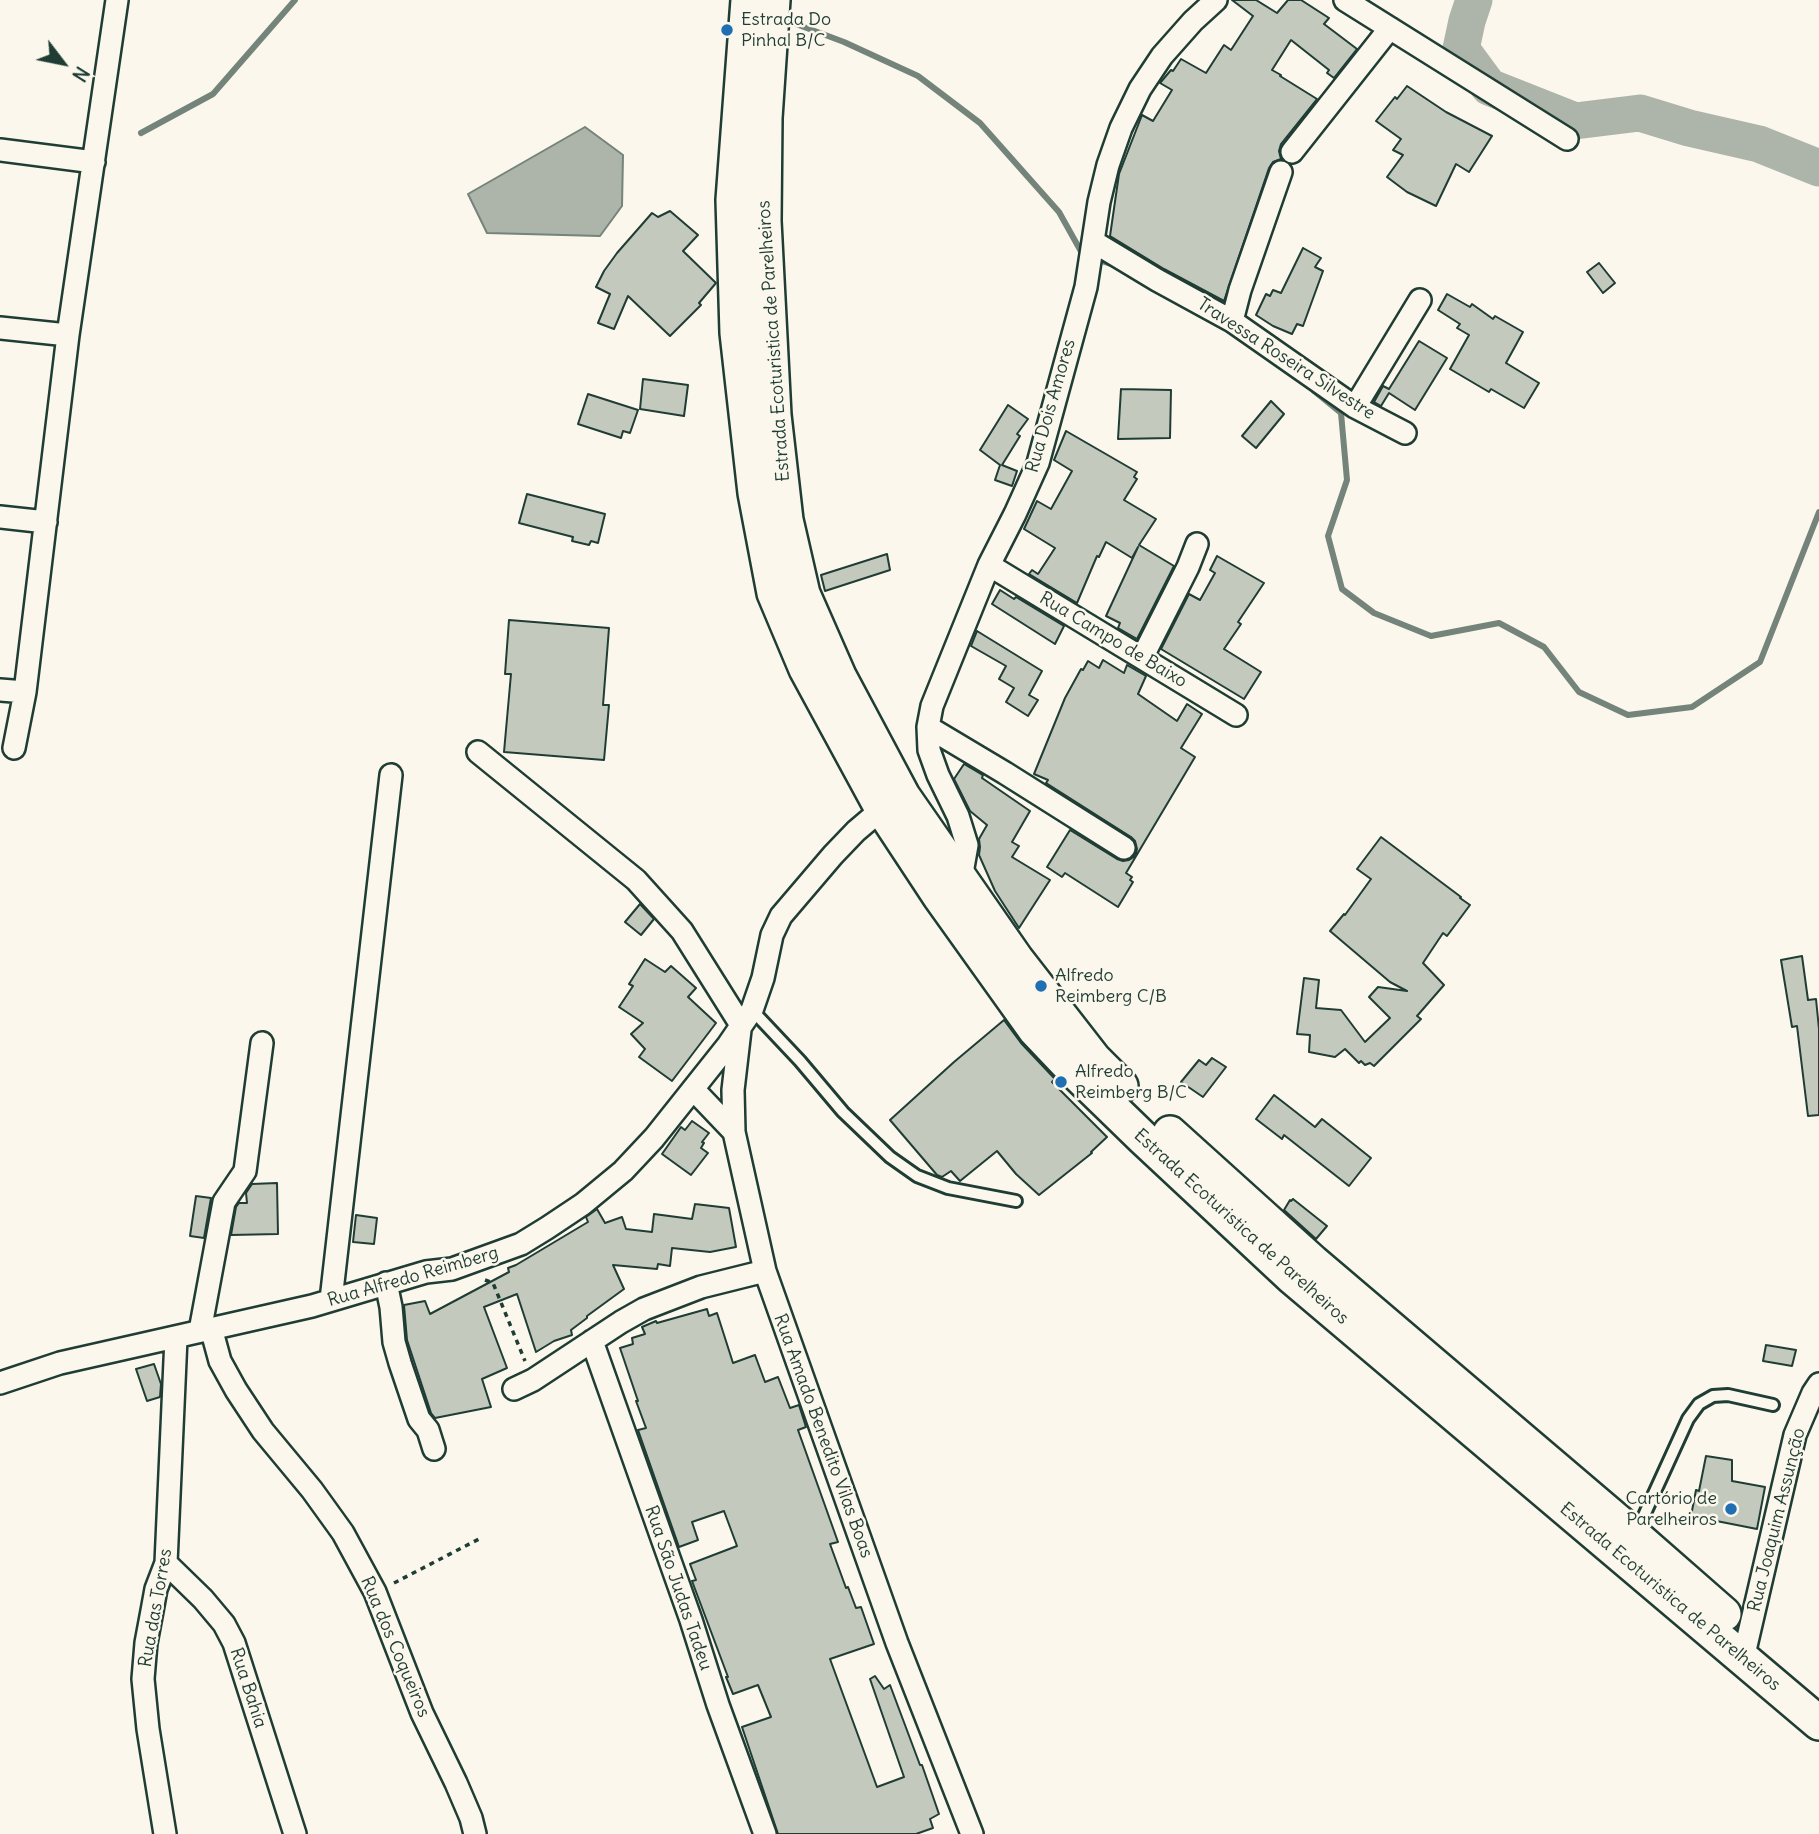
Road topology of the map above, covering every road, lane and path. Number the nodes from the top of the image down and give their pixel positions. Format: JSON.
{"nodes":[{"id":1,"x":117,"y":0,"type":"edge"},
{"id":2,"x":748,"y":0,"type":"edge"},
{"id":3,"x":774,"y":0,"type":"edge"},
{"id":4,"x":1216,"y":0,"type":"edge"},
{"id":5,"x":1345,"y":0,"type":"edge"},
{"id":6,"x":1390,"y":28,"type":"junction"},
{"id":7,"x":1567,"y":139,"type":"dead end"},
{"id":8,"x":0,"y":150,"type":"edge"},
{"id":9,"x":1292,"y":152,"type":"dead end"},
{"id":10,"x":94,"y":162,"type":"junction"},
{"id":11,"x":1281,"y":173,"type":"dead end"},
{"id":12,"x":1094,"y":242,"type":"junction"},
{"id":13,"x":1420,"y":300,"type":"dead end"},
{"id":14,"x":1232,"y":321,"type":"junction"},
{"id":15,"x":0,"y":328,"type":"edge"},
{"id":16,"x":68,"y":335,"type":"junction"},
{"id":17,"x":1355,"y":407,"type":"junction"},
{"id":18,"x":1405,"y":433,"type":"dead end"},
{"id":19,"x":0,"y":517,"type":"edge"},
{"id":20,"x":46,"y":522,"type":"junction"},
{"id":21,"x":1197,"y":544,"type":"dead end"},
{"id":22,"x":989,"y":565,"type":"junction"},
{"id":23,"x":1142,"y":658,"type":"junction"},
{"id":24,"x":0,"y":690,"type":"edge"},
{"id":25,"x":25,"y":692,"type":"junction"},
{"id":26,"x":1236,"y":715,"type":"dead end"},
{"id":27,"x":928,"y":727,"type":"junction"},
{"id":28,"x":14,"y":748,"type":"dead end"},
{"id":29,"x":478,"y":752,"type":"dead end"},
{"id":30,"x":391,"y":775,"type":"dead end"},
{"id":31,"x":893,"y":802,"type":"junction"},
{"id":32,"x":1124,"y":848,"type":"dead end"},
{"id":33,"x":951,"y":888,"type":"junction"},
{"id":34,"x":747,"y":1018,"type":"junction"},
{"id":35,"x":262,"y":1043,"type":"dead end"},
{"id":36,"x":692,"y":1089,"type":"junction"},
{"id":37,"x":734,"y":1132,"type":"junction"},
{"id":38,"x":1016,"y":1201,"type":"dead end"},
{"id":39,"x":452,"y":1269,"type":"junction"},
{"id":40,"x":765,"y":1271,"type":"junction"},
{"id":41,"x":386,"y":1283,"type":"junction"},
{"id":42,"x":331,"y":1300,"type":"junction"},
{"id":43,"x":205,"y":1329,"type":"junction"},
{"id":44,"x":176,"y":1338,"type":"junction"},
{"id":45,"x":593,"y":1341,"type":"junction"},
{"id":46,"x":0,"y":1383,"type":"edge"},
{"id":47,"x":524,"y":1384,"type":"joint"},
{"id":48,"x":1819,"y":1384,"type":"edge"},
{"id":49,"x":1773,"y":1405,"type":"dead end"},
{"id":50,"x":434,"y":1449,"type":"dead end"},
{"id":51,"x":479,"y":1539,"type":"dead end"},
{"id":52,"x":1633,"y":1550,"type":"junction"},
{"id":53,"x":166,"y":1563,"type":"junction"},
{"id":54,"x":375,"y":1592,"type":"junction"},
{"id":55,"x":1746,"y":1647,"type":"junction"},
{"id":56,"x":1819,"y":1695,"type":"edge"},
{"id":57,"x":1819,"y":1723,"type":"edge"},
{"id":58,"x":473,"y":1826,"type":"edge"},
{"id":59,"x":165,"y":1834,"type":"edge"},
{"id":60,"x":295,"y":1834,"type":"edge"},
{"id":61,"x":488,"y":1834,"type":"edge"},
{"id":62,"x":765,"y":1834,"type":"edge"},
{"id":63,"x":972,"y":1834,"type":"edge"}],
"edges":[{"from":1,"to":10,"type":"street"},
{"from":2,"to":31,"type":"main road","name":"Estrada Ecoturistica de Parelheiros"},
{"from":3,"to":31,"type":"main road","name":"Estrada Ecoturistica de Parelheiros"},
{"from":4,"to":12,"type":"street","name":"Rua Dois Amores"},
{"from":5,"to":6,"type":"street"},
{"from":6,"to":7,"type":"street"},
{"from":6,"to":9,"type":"street"},
{"from":8,"to":10,"type":"street"},
{"from":10,"to":16,"type":"street"},
{"from":11,"to":14,"type":"street"},
{"from":12,"to":14,"type":"street","name":"Travessa Roseira Silvestre"},
{"from":12,"to":22,"type":"street","name":"Rua Dois Amores"},
{"from":13,"to":17,"type":"street"},
{"from":14,"to":17,"type":"street","name":"Travessa Roseira Silvestre"},
{"from":15,"to":16,"type":"street"},
{"from":16,"to":20,"type":"street"},
{"from":17,"to":18,"type":"street","name":"Travessa Roseira Silvestre"},
{"from":19,"to":20,"type":"street"},
{"from":20,"to":25,"type":"street"},
{"from":21,"to":23,"type":"street"},
{"from":22,"to":23,"type":"street","name":"Rua Campo de Baixo"},
{"from":22,"to":27,"type":"street","name":"Rua Dois Amores"},
{"from":23,"to":26,"type":"street","name":"Rua Campo de Baixo"},
{"from":24,"to":25,"type":"street"},
{"from":25,"to":28,"type":"street"},
{"from":27,"to":32,"type":"street"},
{"from":27,"to":33,"type":"street","name":"Rua Dois Amores"},
{"from":29,"to":34,"type":"street"},
{"from":30,"to":42,"type":"street"},
{"from":31,"to":33,"type":"main road","name":"Estrada Ecoturistica de Parelheiros"},
{"from":31,"to":34,"type":"street"},
{"from":33,"to":52,"type":"main road","name":"Estrada Ecoturistica de Parelheiros"},
{"from":33,"to":52,"type":"main road","name":"Estrada Ecoturistica de Parelheiros"},
{"from":34,"to":36,"type":"street","name":"Rua Alfredo Reimberg"},
{"from":34,"to":37,"type":"street","name":"Rua Amado Benedito Vilas Boas"},
{"from":34,"to":38,"type":"lane"},
{"from":35,"to":43,"type":"street"},
{"from":36,"to":37,"type":"street"},
{"from":36,"to":39,"type":"street","name":"Rua Alfredo Reimberg"},
{"from":37,"to":40,"type":"street","name":"Rua Amado Benedito Vilas Boas"},
{"from":39,"to":41,"type":"street","name":"Rua Alfredo Reimberg"},
{"from":39,"to":47,"type":"path"},
{"from":40,"to":45,"type":"street"},
{"from":40,"to":63,"type":"street","name":"Rua Amado Benedito Vilas Boas"},
{"from":41,"to":42,"type":"street","name":"Rua Alfredo Reimberg"},
{"from":41,"to":50,"type":"street"},
{"from":42,"to":43,"type":"street","name":"Rua Alfredo Reimberg"},
{"from":43,"to":44,"type":"street","name":"Rua Alfredo Reimberg"},
{"from":43,"to":54,"type":"street","name":"Rua dos Coqueiros"},
{"from":44,"to":46,"type":"street","name":"Rua Alfredo Reimberg"},
{"from":44,"to":53,"type":"street","name":"Rua das Torres"},
{"from":45,"to":47,"type":"street"},
{"from":45,"to":62,"type":"street","name":"Rua São Judas Tadeu"},
{"from":48,"to":55,"type":"street","name":"Rua Joaquim Assunção"},
{"from":49,"to":52,"type":"lane"},
{"from":51,"to":54,"type":"path"},
{"from":52,"to":55,"type":"main road","name":"Estrada Ecoturistica de Parelheiros"},
{"from":52,"to":55,"type":"main road","name":"Estrada Ecoturistica de Parelheiros"},
{"from":53,"to":59,"type":"street","name":"Rua das Torres"},
{"from":53,"to":60,"type":"street","name":"Rua Bahia"},
{"from":54,"to":58,"type":"street","name":"Rua dos Coqueiros"},
{"from":55,"to":56,"type":"main road","name":"Estrada Ecoturistica de Parelheiros"},
{"from":55,"to":57,"type":"main road","name":"Estrada Ecoturistica de Parelheiros"},
{"from":58,"to":61,"type":"street"}]}
